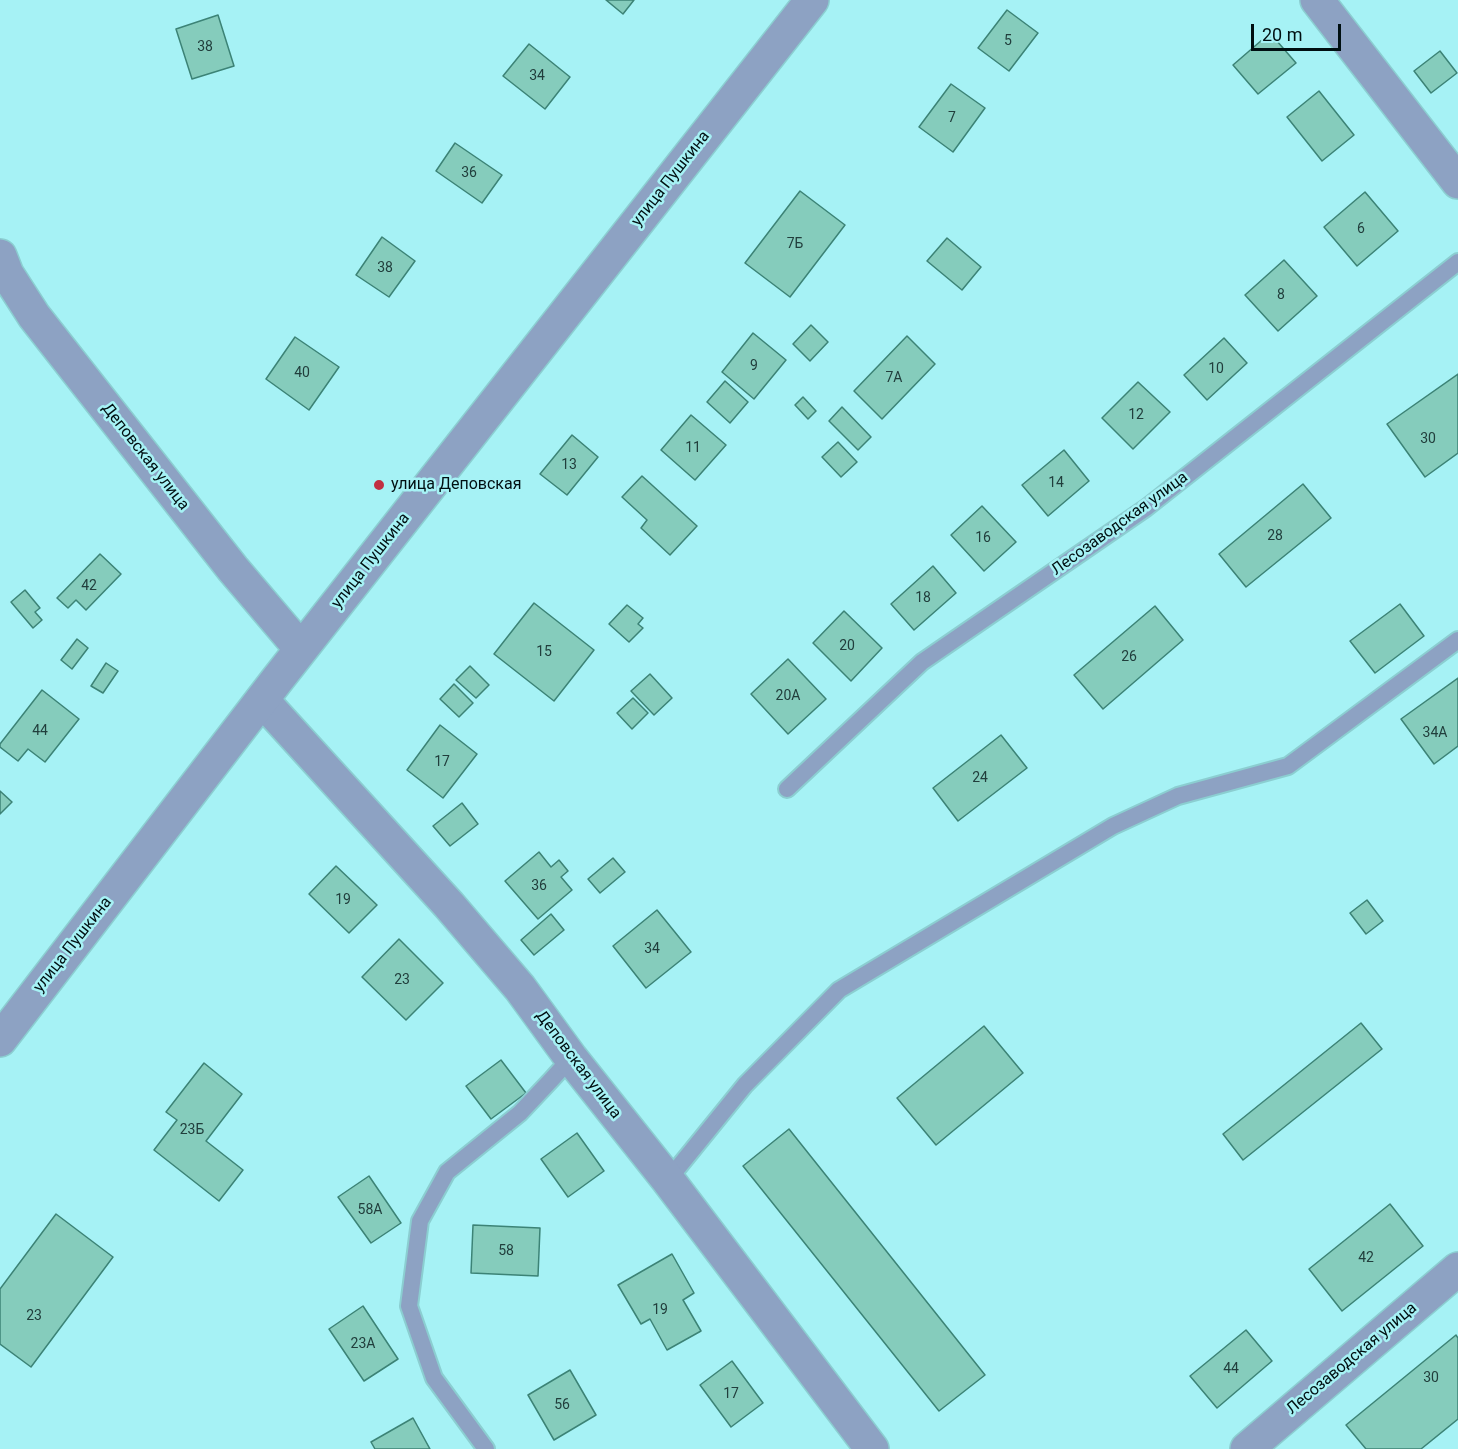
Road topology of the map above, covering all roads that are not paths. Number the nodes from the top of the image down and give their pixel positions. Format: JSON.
{"nodes":[{"id":1,"x":812,"y":0,"type":"edge"},
{"id":2,"x":1317,"y":0,"type":"edge"},
{"id":3,"x":1458,"y":182,"type":"edge"},
{"id":4,"x":1458,"y":262,"type":"edge"},
{"id":5,"x":2,"y":270,"type":"edge"},
{"id":6,"x":1458,"y":640,"type":"edge"},
{"id":7,"x":301,"y":650,"type":"junction"},
{"id":8,"x":262,"y":700,"type":"junction"},
{"id":9,"x":787,"y":789,"type":"dead end"},
{"id":10,"x":0,"y":1040,"type":"edge"},
{"id":11,"x":571,"y":1058,"type":"junction"},
{"id":12,"x":668,"y":1180,"type":"junction"},
{"id":13,"x":1452,"y":1286,"type":"edge"},
{"id":14,"x":486,"y":1449,"type":"edge"},
{"id":15,"x":872,"y":1449,"type":"edge"},
{"id":16,"x":1247,"y":1449,"type":"edge"}],
"edges":[{"from":1,"to":7,"type":"street","name":"улица Пушкина"},
{"from":2,"to":3,"type":"street"},
{"from":4,"to":9,"type":"lane","name":"Лесозаводская улица"},
{"from":5,"to":7,"type":"street","name":"Деповская улица"},
{"from":6,"to":12,"type":"lane"},
{"from":7,"to":8,"type":"street","name":"улица Пушкина"},
{"from":8,"to":10,"type":"street","name":"улица Пушкина"},
{"from":8,"to":11,"type":"street","name":"Деповская улица"},
{"from":11,"to":12,"type":"street","name":"Деповская улица"},
{"from":11,"to":14,"type":"lane"},
{"from":12,"to":15,"type":"street","name":"Деповская улица"},
{"from":13,"to":16,"type":"street","name":"Лесозаводская улица"}]}
